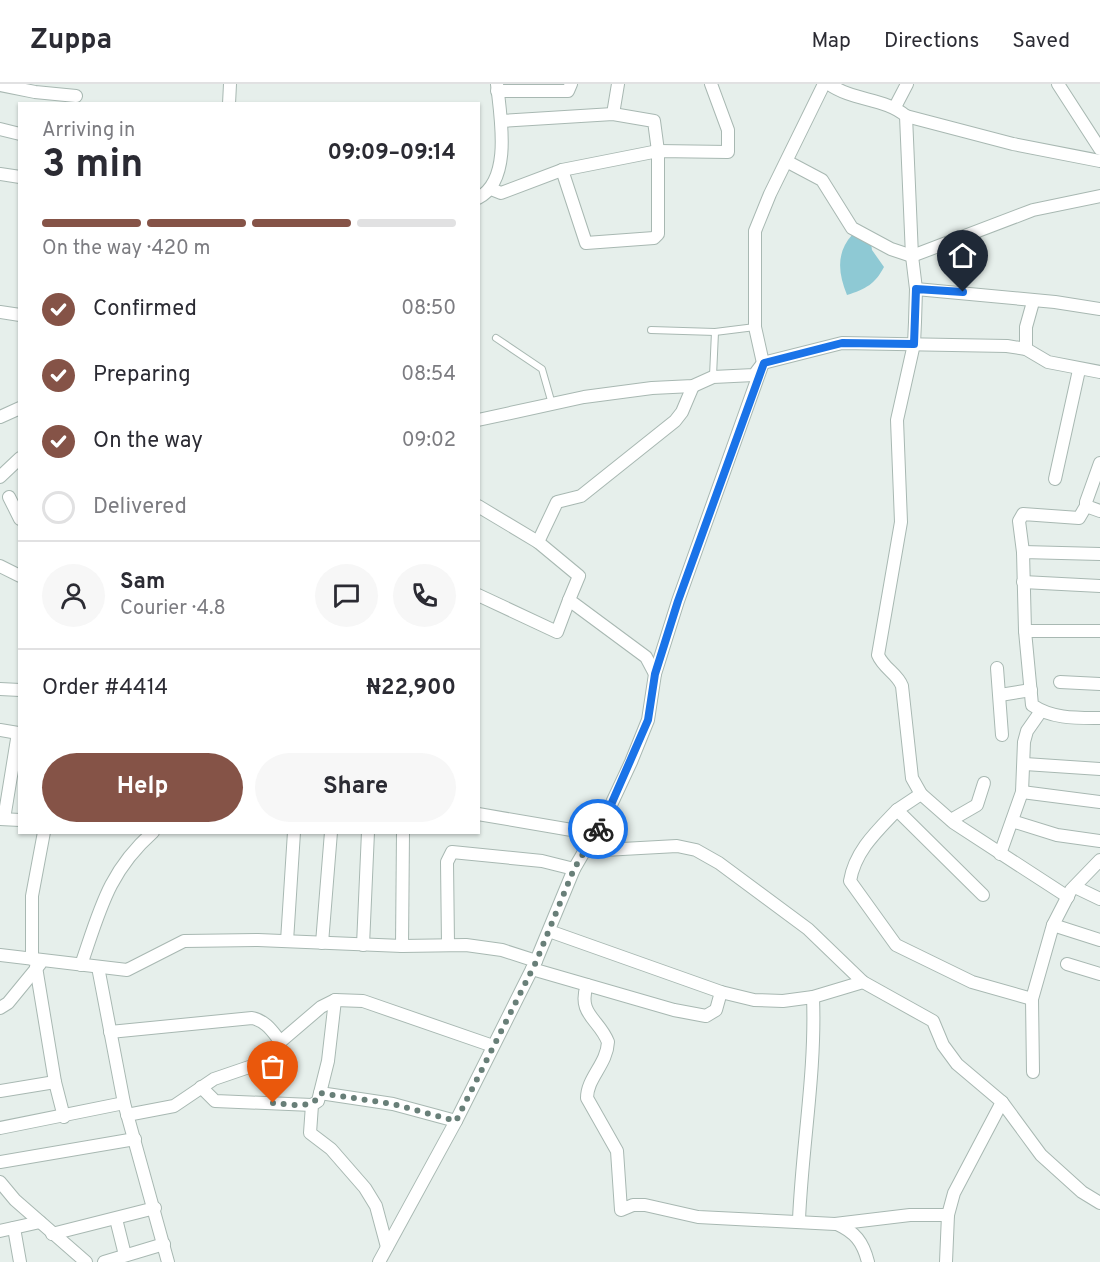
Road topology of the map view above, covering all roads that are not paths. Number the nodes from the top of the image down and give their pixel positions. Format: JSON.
{"nodes":[{"id":1,"x":230,"y":84,"type":"edge"},
{"id":2,"x":571,"y":84,"type":"edge"},
{"id":3,"x":618,"y":84,"type":"edge"},
{"id":4,"x":711,"y":84,"type":"edge"},
{"id":5,"x":824,"y":84,"type":"edge"},
{"id":6,"x":830,"y":84,"type":"edge"},
{"id":7,"x":907,"y":84,"type":"edge"},
{"id":8,"x":1058,"y":84,"type":"edge"},
{"id":9,"x":0,"y":85,"type":"edge"},
{"id":10,"x":497,"y":88,"type":"edge"},
{"id":11,"x":77,"y":94,"type":"edge"},
{"id":12,"x":229,"y":102,"type":"edge"},
{"id":13,"x":895,"y":107,"type":"junction"},
{"id":14,"x":612,"y":114,"type":"junction"},
{"id":15,"x":906,"y":116,"type":"junction"},
{"id":16,"x":501,"y":121,"type":"junction"},
{"id":17,"x":0,"y":129,"type":"edge"},
{"id":18,"x":18,"y":134,"type":"edge"},
{"id":19,"x":1100,"y":149,"type":"edge"},
{"id":20,"x":658,"y":151,"type":"junction"},
{"id":21,"x":1100,"y":161,"type":"edge"},
{"id":22,"x":788,"y":162,"type":"junction"},
{"id":23,"x":562,"y":170,"type":"junction"},
{"id":24,"x":0,"y":174,"type":"edge"},
{"id":25,"x":18,"y":177,"type":"edge"},
{"id":26,"x":491,"y":189,"type":"junction"},
{"id":27,"x":1100,"y":196,"type":"edge"},
{"id":28,"x":480,"y":197,"type":"edge"},
{"id":29,"x":912,"y":256,"type":"junction"},
{"id":30,"x":916,"y":289,"type":"junction"},
{"id":31,"x":1033,"y":302,"type":"junction"},
{"id":32,"x":1100,"y":309,"type":"edge"},
{"id":33,"x":0,"y":312,"type":"edge"},
{"id":34,"x":18,"y":315,"type":"edge"},
{"id":35,"x":755,"y":327,"type":"junction"},
{"id":36,"x":651,"y":330,"type":"dead end"},
{"id":37,"x":715,"y":332,"type":"junction"},
{"id":38,"x":496,"y":338,"type":"dead end"},
{"id":39,"x":914,"y":344,"type":"junction"},
{"id":40,"x":1026,"y":349,"type":"junction"},
{"id":41,"x":764,"y":363,"type":"junction"},
{"id":42,"x":1079,"y":370,"type":"junction"},
{"id":43,"x":1100,"y":372,"type":"edge"},
{"id":44,"x":713,"y":377,"type":"junction"},
{"id":45,"x":693,"y":386,"type":"junction"},
{"id":46,"x":553,"y":405,"type":"junction"},
{"id":47,"x":18,"y":409,"type":"edge"},
{"id":48,"x":0,"y":417,"type":"edge"},
{"id":49,"x":480,"y":421,"type":"edge"},
{"id":50,"x":18,"y":460,"type":"edge"},
{"id":51,"x":1100,"y":463,"type":"edge"},
{"id":52,"x":0,"y":477,"type":"edge"},
{"id":53,"x":1055,"y":479,"type":"dead end"},
{"id":54,"x":1096,"y":483,"type":"edge"},
{"id":55,"x":10,"y":497,"type":"edge"},
{"id":56,"x":1086,"y":506,"type":"junction"},
{"id":57,"x":480,"y":507,"type":"edge"},
{"id":58,"x":1100,"y":511,"type":"edge"},
{"id":59,"x":18,"y":515,"type":"edge"},
{"id":60,"x":538,"y":542,"type":"junction"},
{"id":61,"x":1023,"y":552,"type":"junction"},
{"id":62,"x":1100,"y":554,"type":"edge"},
{"id":63,"x":0,"y":566,"type":"edge"},
{"id":64,"x":18,"y":575,"type":"edge"},
{"id":65,"x":1023,"y":582,"type":"junction"},
{"id":66,"x":1100,"y":586,"type":"edge"},
{"id":67,"x":480,"y":595,"type":"edge"},
{"id":68,"x":569,"y":600,"type":"junction"},
{"id":69,"x":1025,"y":631,"type":"junction"},
{"id":70,"x":1100,"y":631,"type":"edge"},
{"id":71,"x":997,"y":668,"type":"dead end"},
{"id":72,"x":655,"y":674,"type":"junction"},
{"id":73,"x":1060,"y":682,"type":"dead end"},
{"id":74,"x":1100,"y":684,"type":"edge"},
{"id":75,"x":0,"y":689,"type":"edge"},
{"id":76,"x":18,"y":690,"type":"edge"},
{"id":77,"x":1031,"y":690,"type":"junction"},
{"id":78,"x":1000,"y":695,"type":"junction"},
{"id":79,"x":1041,"y":711,"type":"junction"},
{"id":80,"x":1100,"y":718,"type":"edge"},
{"id":81,"x":0,"y":730,"type":"edge"},
{"id":82,"x":1002,"y":735,"type":"dead end"},
{"id":83,"x":1025,"y":764,"type":"junction"},
{"id":84,"x":1100,"y":769,"type":"edge"},
{"id":85,"x":984,"y":783,"type":"dead end"},
{"id":86,"x":1022,"y":792,"type":"junction"},
{"id":87,"x":921,"y":794,"type":"junction"},
{"id":88,"x":1100,"y":802,"type":"edge"},
{"id":89,"x":897,"y":810,"type":"junction"},
{"id":90,"x":480,"y":813,"type":"edge"},
{"id":91,"x":2,"y":819,"type":"edge"},
{"id":92,"x":18,"y":820,"type":"edge"},
{"id":93,"x":951,"y":820,"type":"junction"},
{"id":94,"x":1012,"y":821,"type":"junction"},
{"id":95,"x":44,"y":834,"type":"edge"},
{"id":96,"x":148,"y":834,"type":"edge"},
{"id":97,"x":294,"y":834,"type":"edge"},
{"id":98,"x":330,"y":834,"type":"edge"},
{"id":99,"x":368,"y":834,"type":"edge"},
{"id":100,"x":403,"y":834,"type":"edge"},
{"id":101,"x":595,"y":834,"type":"junction"},
{"id":102,"x":1100,"y":841,"type":"edge"},
{"id":103,"x":586,"y":851,"type":"junction"},
{"id":104,"x":1000,"y":854,"type":"junction"},
{"id":105,"x":1100,"y":860,"type":"edge"},
{"id":106,"x":574,"y":869,"type":"junction"},
{"id":107,"x":1071,"y":892,"type":"junction"},
{"id":108,"x":983,"y":895,"type":"dead end"},
{"id":109,"x":1100,"y":900,"type":"edge"},
{"id":110,"x":1053,"y":925,"type":"junction"},
{"id":111,"x":549,"y":931,"type":"junction"},
{"id":112,"x":1100,"y":940,"type":"edge"},
{"id":113,"x":287,"y":941,"type":"junction"},
{"id":114,"x":322,"y":943,"type":"junction"},
{"id":115,"x":363,"y":945,"type":"junction"},
{"id":116,"x":448,"y":945,"type":"junction"},
{"id":117,"x":402,"y":946,"type":"junction"},
{"id":118,"x":0,"y":956,"type":"edge"},
{"id":119,"x":37,"y":962,"type":"junction"},
{"id":120,"x":1067,"y":964,"type":"dead end"},
{"id":121,"x":81,"y":965,"type":"junction"},
{"id":122,"x":534,"y":965,"type":"junction"},
{"id":123,"x":98,"y":967,"type":"junction"},
{"id":124,"x":1100,"y":974,"type":"edge"},
{"id":125,"x":863,"y":982,"type":"junction"},
{"id":126,"x":587,"y":985,"type":"junction"},
{"id":127,"x":721,"y":992,"type":"junction"},
{"id":128,"x":813,"y":997,"type":"junction"},
{"id":129,"x":1032,"y":999,"type":"junction"},
{"id":130,"x":335,"y":1000,"type":"junction"},
{"id":131,"x":0,"y":1008,"type":"edge"},
{"id":132,"x":110,"y":1032,"type":"junction"},
{"id":133,"x":280,"y":1041,"type":"junction"},
{"id":134,"x":493,"y":1046,"type":"junction"},
{"id":135,"x":1033,"y":1072,"type":"dead end"},
{"id":136,"x":55,"y":1082,"type":"junction"},
{"id":137,"x":201,"y":1087,"type":"junction"},
{"id":138,"x":0,"y":1091,"type":"edge"},
{"id":139,"x":320,"y":1093,"type":"junction"},
{"id":140,"x":1002,"y":1102,"type":"junction"},
{"id":141,"x":312,"y":1105,"type":"junction"},
{"id":142,"x":126,"y":1109,"type":"junction"},
{"id":143,"x":64,"y":1117,"type":"junction"},
{"id":144,"x":456,"y":1121,"type":"junction"},
{"id":145,"x":0,"y":1128,"type":"edge"},
{"id":146,"x":135,"y":1139,"type":"junction"},
{"id":147,"x":0,"y":1162,"type":"edge"},
{"id":148,"x":0,"y":1182,"type":"edge"},
{"id":149,"x":1100,"y":1203,"type":"edge"},
{"id":150,"x":155,"y":1208,"type":"junction"},
{"id":151,"x":948,"y":1215,"type":"junction"},
{"id":152,"x":116,"y":1219,"type":"junction"},
{"id":153,"x":799,"y":1220,"type":"junction"},
{"id":154,"x":40,"y":1222,"type":"junction"},
{"id":155,"x":836,"y":1224,"type":"junction"},
{"id":156,"x":14,"y":1227,"type":"junction"},
{"id":157,"x":0,"y":1231,"type":"edge"},
{"id":158,"x":52,"y":1234,"type":"junction"},
{"id":159,"x":164,"y":1244,"type":"junction"},
{"id":160,"x":387,"y":1247,"type":"junction"},
{"id":161,"x":125,"y":1256,"type":"junction"},
{"id":162,"x":20,"y":1262,"type":"edge"},
{"id":163,"x":86,"y":1262,"type":"edge"},
{"id":164,"x":104,"y":1262,"type":"edge"},
{"id":165,"x":168,"y":1262,"type":"edge"},
{"id":166,"x":379,"y":1262,"type":"edge"},
{"id":167,"x":868,"y":1262,"type":"edge"},
{"id":168,"x":946,"y":1262,"type":"edge"}],
"edges":[{"from":1,"to":12,"type":"street"},
{"from":2,"to":10,"type":"street"},
{"from":3,"to":14,"type":"street"},
{"from":4,"to":20,"type":"street"},
{"from":5,"to":22,"type":"street"},
{"from":6,"to":13,"type":"street"},
{"from":7,"to":13,"type":"street"},
{"from":8,"to":19,"type":"street"},
{"from":9,"to":11,"type":"street"},
{"from":10,"to":16,"type":"street"},
{"from":13,"to":15,"type":"street"},
{"from":14,"to":16,"type":"street"},
{"from":14,"to":20,"type":"street"},
{"from":15,"to":21,"type":"street"},
{"from":15,"to":29,"type":"street"},
{"from":16,"to":26,"type":"street"},
{"from":17,"to":18,"type":"street"},
{"from":20,"to":23,"type":"street"},
{"from":20,"to":23,"type":"street"},
{"from":22,"to":29,"type":"street"},
{"from":22,"to":35,"type":"street"},
{"from":23,"to":26,"type":"street"},
{"from":24,"to":25,"type":"street"},
{"from":26,"to":28,"type":"street"},
{"from":27,"to":29,"type":"street"},
{"from":29,"to":30,"type":"street"},
{"from":30,"to":31,"type":"street"},
{"from":30,"to":39,"type":"street"},
{"from":31,"to":32,"type":"street"},
{"from":31,"to":40,"type":"street"},
{"from":33,"to":34,"type":"street"},
{"from":35,"to":37,"type":"lane"},
{"from":35,"to":41,"type":"street"},
{"from":36,"to":37,"type":"lane"},
{"from":37,"to":44,"type":"lane"},
{"from":38,"to":46,"type":"lane"},
{"from":39,"to":40,"type":"street"},
{"from":39,"to":41,"type":"street"},
{"from":39,"to":87,"type":"street"},
{"from":40,"to":42,"type":"street"},
{"from":41,"to":44,"type":"street"},
{"from":41,"to":72,"type":"street"},
{"from":42,"to":43,"type":"street"},
{"from":42,"to":53,"type":"street"},
{"from":44,"to":45,"type":"street"},
{"from":45,"to":46,"type":"street"},
{"from":45,"to":60,"type":"street"},
{"from":46,"to":49,"type":"street"},
{"from":47,"to":48,"type":"street"},
{"from":50,"to":52,"type":"street"},
{"from":51,"to":54,"type":"street"},
{"from":54,"to":56,"type":"street"},
{"from":55,"to":59,"type":"street"},
{"from":56,"to":58,"type":"street"},
{"from":56,"to":61,"type":"street"},
{"from":57,"to":60,"type":"street"},
{"from":60,"to":68,"type":"street"},
{"from":61,"to":62,"type":"street"},
{"from":61,"to":65,"type":"street"},
{"from":63,"to":64,"type":"street"},
{"from":65,"to":66,"type":"street"},
{"from":65,"to":69,"type":"street"},
{"from":67,"to":68,"type":"street"},
{"from":68,"to":72,"type":"street"},
{"from":69,"to":70,"type":"street"},
{"from":69,"to":77,"type":"street"},
{"from":71,"to":78,"type":"street"},
{"from":72,"to":101,"type":"street"},
{"from":73,"to":74,"type":"street"},
{"from":75,"to":76,"type":"street"},
{"from":77,"to":78,"type":"street"},
{"from":77,"to":79,"type":"street"},
{"from":78,"to":82,"type":"street"},
{"from":79,"to":80,"type":"street"},
{"from":79,"to":83,"type":"street"},
{"from":81,"to":91,"type":"street"},
{"from":83,"to":84,"type":"street"},
{"from":83,"to":86,"type":"street"},
{"from":85,"to":93,"type":"street"},
{"from":86,"to":88,"type":"street"},
{"from":86,"to":94,"type":"street"},
{"from":87,"to":89,"type":"street"},
{"from":87,"to":93,"type":"street"},
{"from":89,"to":108,"type":"street"},
{"from":89,"to":129,"type":"street"},
{"from":90,"to":101,"type":"street"},
{"from":91,"to":92,"type":"street"},
{"from":93,"to":104,"type":"street"},
{"from":94,"to":102,"type":"street"},
{"from":94,"to":104,"type":"street"},
{"from":95,"to":119,"type":"street"},
{"from":96,"to":121,"type":"street"},
{"from":97,"to":113,"type":"street"},
{"from":98,"to":114,"type":"street"},
{"from":99,"to":115,"type":"street"},
{"from":100,"to":117,"type":"street"},
{"from":101,"to":103,"type":"street"},
{"from":103,"to":106,"type":"street"},
{"from":103,"to":125,"type":"street"},
{"from":104,"to":107,"type":"street"},
{"from":105,"to":107,"type":"street"},
{"from":106,"to":111,"type":"street"},
{"from":106,"to":116,"type":"street"},
{"from":107,"to":109,"type":"street"},
{"from":107,"to":110,"type":"street"},
{"from":110,"to":112,"type":"street"},
{"from":110,"to":129,"type":"street"},
{"from":111,"to":122,"type":"street"},
{"from":111,"to":127,"type":"street"},
{"from":113,"to":114,"type":"street"},
{"from":113,"to":123,"type":"street"},
{"from":114,"to":115,"type":"street"},
{"from":115,"to":117,"type":"street"},
{"from":116,"to":117,"type":"street"},
{"from":116,"to":122,"type":"street"},
{"from":118,"to":119,"type":"street"},
{"from":119,"to":121,"type":"street"},
{"from":119,"to":131,"type":"street"},
{"from":119,"to":136,"type":"street"},
{"from":120,"to":124,"type":"street"},
{"from":121,"to":123,"type":"street"},
{"from":122,"to":126,"type":"street"},
{"from":122,"to":134,"type":"street"},
{"from":123,"to":132,"type":"street"},
{"from":125,"to":128,"type":"street"},
{"from":125,"to":140,"type":"street"},
{"from":126,"to":127,"type":"street"},
{"from":126,"to":153,"type":"street"},
{"from":127,"to":128,"type":"street"},
{"from":128,"to":153,"type":"street"},
{"from":129,"to":135,"type":"street"},
{"from":130,"to":133,"type":"street"},
{"from":130,"to":134,"type":"street"},
{"from":130,"to":139,"type":"street"},
{"from":132,"to":133,"type":"street"},
{"from":132,"to":142,"type":"street"},
{"from":133,"to":137,"type":"street"},
{"from":134,"to":144,"type":"street"},
{"from":136,"to":138,"type":"street"},
{"from":136,"to":143,"type":"street"},
{"from":137,"to":141,"type":"street"},
{"from":137,"to":142,"type":"street"},
{"from":139,"to":141,"type":"street"},
{"from":139,"to":144,"type":"street"},
{"from":140,"to":149,"type":"street"},
{"from":140,"to":151,"type":"street"},
{"from":141,"to":160,"type":"street"},
{"from":142,"to":143,"type":"street"},
{"from":142,"to":146,"type":"street"},
{"from":143,"to":145,"type":"street"},
{"from":144,"to":160,"type":"street"},
{"from":146,"to":147,"type":"street"},
{"from":146,"to":150,"type":"street"},
{"from":148,"to":154,"type":"street"},
{"from":150,"to":152,"type":"street"},
{"from":150,"to":159,"type":"street"},
{"from":151,"to":155,"type":"street"},
{"from":151,"to":168,"type":"street"},
{"from":152,"to":158,"type":"street"},
{"from":152,"to":161,"type":"street"},
{"from":153,"to":155,"type":"street"},
{"from":154,"to":156,"type":"street"},
{"from":154,"to":158,"type":"street"},
{"from":155,"to":167,"type":"street"},
{"from":156,"to":157,"type":"street"},
{"from":156,"to":162,"type":"street"},
{"from":158,"to":163,"type":"street"},
{"from":159,"to":161,"type":"street"},
{"from":159,"to":165,"type":"street"},
{"from":160,"to":166,"type":"street"},
{"from":161,"to":164,"type":"street"}]}
